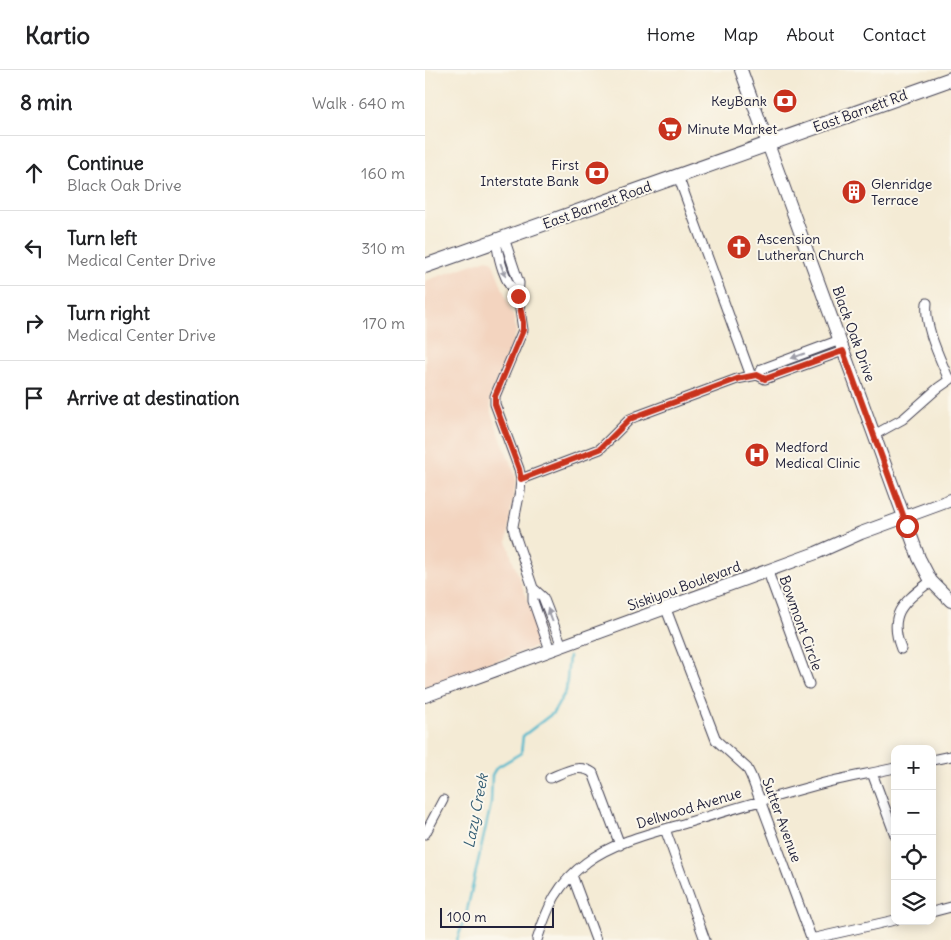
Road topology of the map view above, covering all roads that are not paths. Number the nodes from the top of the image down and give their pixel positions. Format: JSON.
{"nodes":[{"id":1,"x":741,"y":70,"type":"edge"},
{"id":2,"x":951,"y":80,"type":"edge"},
{"id":3,"x":768,"y":144,"type":"junction"},
{"id":4,"x":678,"y":176,"type":"junction"},
{"id":5,"x":500,"y":240,"type":"junction"},
{"id":6,"x":425,"y":266,"type":"edge"},
{"id":7,"x":927,"y":303,"type":"dead end"},
{"id":8,"x":841,"y":346,"type":"junction"},
{"id":9,"x":755,"y":376,"type":"junction"},
{"id":10,"x":950,"y":380,"type":"edge"},
{"id":11,"x":874,"y":434,"type":"junction"},
{"id":12,"x":521,"y":479,"type":"junction"},
{"id":13,"x":951,"y":500,"type":"edge"},
{"id":14,"x":904,"y":517,"type":"junction"},
{"id":15,"x":768,"y":572,"type":"junction"},
{"id":16,"x":931,"y":581,"type":"junction"},
{"id":17,"x":951,"y":601,"type":"edge"},
{"id":18,"x":666,"y":608,"type":"junction"},
{"id":19,"x":556,"y":648,"type":"junction"},
{"id":20,"x":901,"y":649,"type":"dead end"},
{"id":21,"x":809,"y":684,"type":"dead end"},
{"id":22,"x":425,"y":696,"type":"edge"},
{"id":23,"x":951,"y":756,"type":"edge"},
{"id":24,"x":936,"y":759,"type":"edge"},
{"id":25,"x":891,"y":769,"type":"edge"},
{"id":26,"x":872,"y":773,"type":"junction"},
{"id":27,"x":550,"y":778,"type":"dead end"},
{"id":28,"x":443,"y":800,"type":"dead end"},
{"id":29,"x":761,"y":800,"type":"junction"},
{"id":30,"x":891,"y":824,"type":"edge"},
{"id":31,"x":665,"y":829,"type":"junction"},
{"id":32,"x":425,"y":834,"type":"edge"},
{"id":33,"x":620,"y":845,"type":"junction"},
{"id":34,"x":572,"y":875,"type":"junction"},
{"id":35,"x":951,"y":908,"type":"edge"},
{"id":36,"x":936,"y":911,"type":"edge"},
{"id":37,"x":891,"y":921,"type":"edge"},
{"id":38,"x":537,"y":940,"type":"edge"},
{"id":39,"x":596,"y":940,"type":"edge"},
{"id":40,"x":705,"y":940,"type":"edge"},
{"id":41,"x":811,"y":940,"type":"edge"}],
"edges":[{"from":1,"to":3,"type":"street","name":"Black Oak Drive"},
{"from":2,"to":3,"type":"main road","name":"East Barnett Rd"},
{"from":3,"to":4,"type":"main road","name":"East Barnett Road"},
{"from":3,"to":8,"type":"street","name":"Black Oak Drive"},
{"from":4,"to":5,"type":"main road","name":"East Barnett Road"},
{"from":4,"to":9,"type":"street"},
{"from":5,"to":6,"type":"main road","name":"East Barnett Road"},
{"from":5,"to":12,"type":"street"},
{"from":7,"to":10,"type":"street"},
{"from":8,"to":9,"type":"street"},
{"from":8,"to":11,"type":"street","name":"Black Oak Drive"},
{"from":9,"to":12,"type":"street"},
{"from":10,"to":11,"type":"street"},
{"from":11,"to":14,"type":"street","name":"Black Oak Drive"},
{"from":12,"to":19,"type":"street"},
{"from":13,"to":14,"type":"street","name":"Siskiyou Boulevard"},
{"from":14,"to":15,"type":"street","name":"Siskiyou Boulevard"},
{"from":14,"to":16,"type":"street","name":"Black Oak Drive"},
{"from":15,"to":18,"type":"street","name":"Siskiyou Boulevard"},
{"from":15,"to":21,"type":"street","name":"Bowmont Circle"},
{"from":16,"to":17,"type":"street","name":"Black Oak Drive"},
{"from":16,"to":20,"type":"street"},
{"from":18,"to":19,"type":"street","name":"Siskiyou Boulevard"},
{"from":18,"to":29,"type":"street","name":"Sutter Avenue"},
{"from":19,"to":22,"type":"street","name":"Siskiyou Boulevard"},
{"from":23,"to":24,"type":"street"},
{"from":25,"to":26,"type":"street","name":"Dellwood Avenue"},
{"from":26,"to":29,"type":"street","name":"Dellwood Avenue"},
{"from":26,"to":30,"type":"street"},
{"from":27,"to":33,"type":"street"},
{"from":28,"to":32,"type":"street"},
{"from":29,"to":31,"type":"street","name":"Dellwood Avenue"},
{"from":29,"to":41,"type":"street","name":"Sutter Avenue"},
{"from":31,"to":33,"type":"street","name":"Dellwood Avenue"},
{"from":31,"to":40,"type":"street"},
{"from":33,"to":34,"type":"street","name":"Dellwood Avenue"},
{"from":34,"to":38,"type":"street","name":"Dellwood Avenue"},
{"from":34,"to":39,"type":"street"},
{"from":35,"to":36,"type":"street"},
{"from":37,"to":41,"type":"street"}]}
